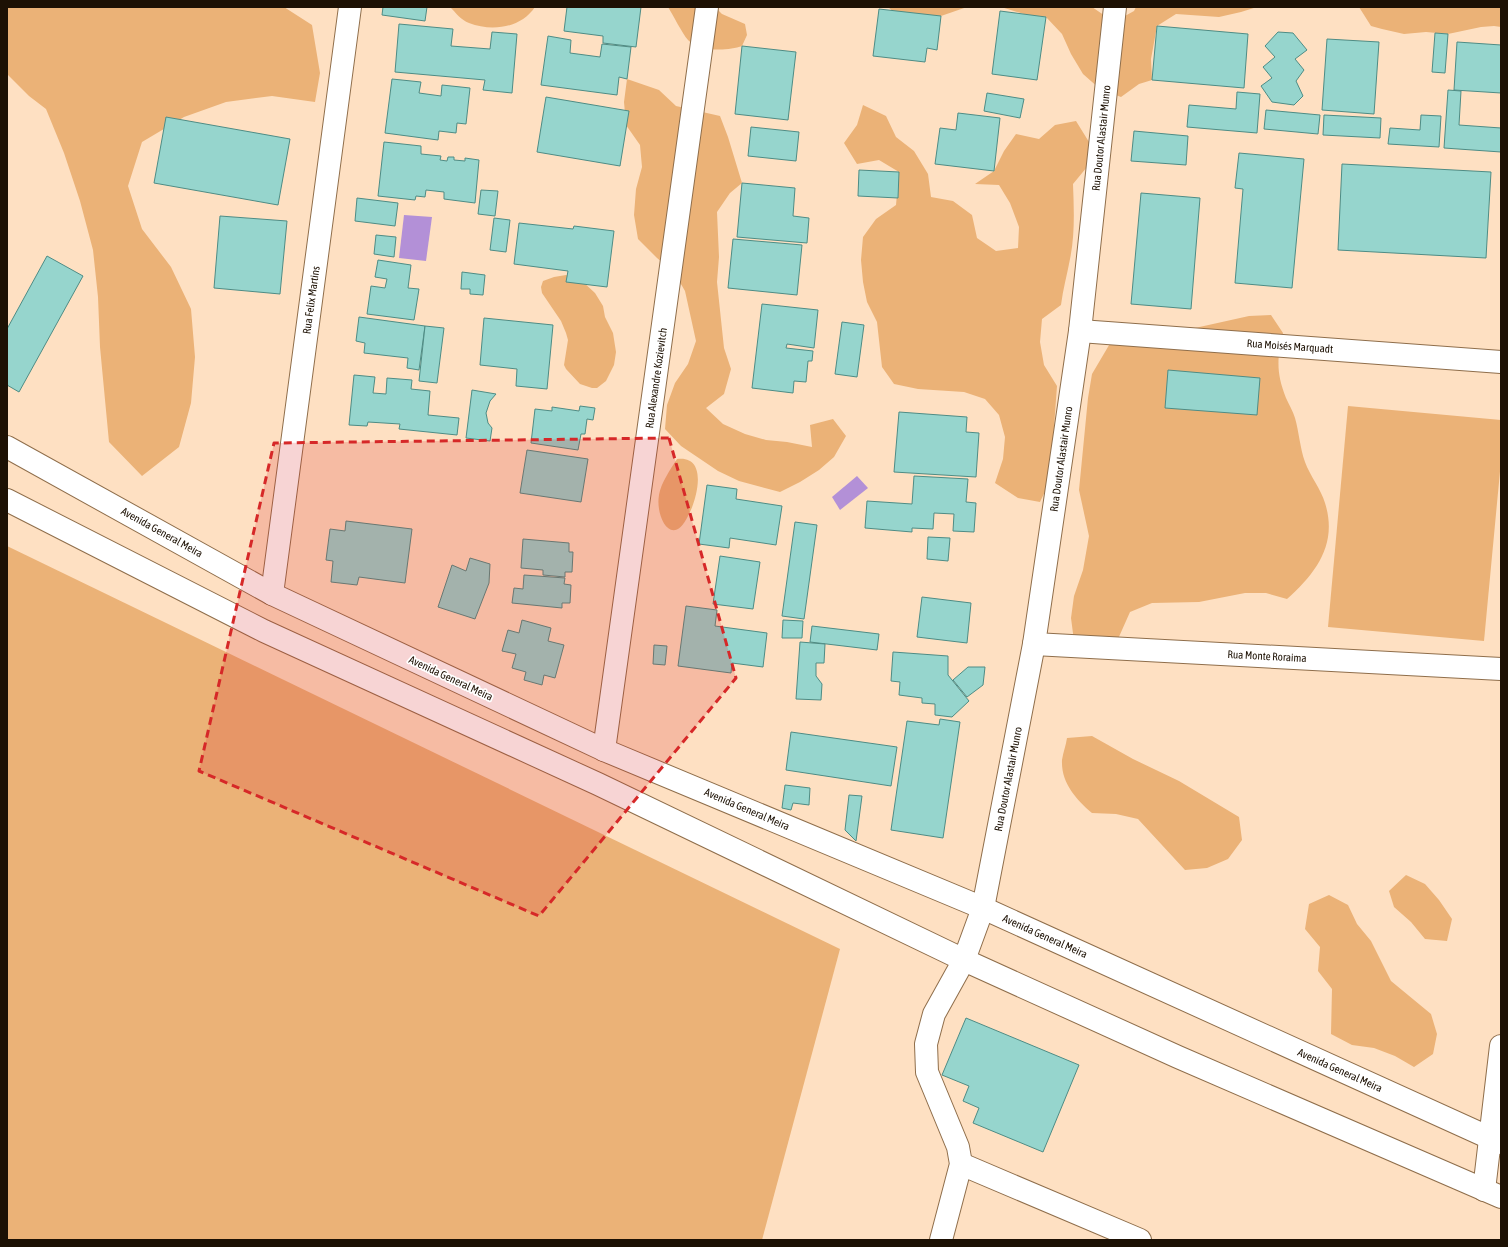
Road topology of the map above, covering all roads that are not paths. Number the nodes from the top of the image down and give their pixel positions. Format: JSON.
{"nodes":[{"id":1,"x":350,"y":7,"type":"edge"},
{"id":2,"x":708,"y":7,"type":"edge"},
{"id":3,"x":1116,"y":7,"type":"edge"},
{"id":4,"x":1080,"y":331,"type":"junction"},
{"id":5,"x":1501,"y":362,"type":"edge"},
{"id":6,"x":7,"y":446,"type":"edge"},
{"id":7,"x":7,"y":500,"type":"edge"},
{"id":8,"x":272,"y":594,"type":"junction"},
{"id":9,"x":1034,"y":644,"type":"junction"},
{"id":10,"x":1501,"y":669,"type":"edge"},
{"id":11,"x":604,"y":750,"type":"junction"},
{"id":12,"x":983,"y":908,"type":"junction"},
{"id":13,"x":964,"y":960,"type":"junction"},
{"id":14,"x":1501,"y":1046,"type":"edge"},
{"id":15,"x":1496,"y":1141,"type":"edge"},
{"id":16,"x":961,"y":1164,"type":"junction"},
{"id":17,"x":1493,"y":1193,"type":"edge"},
{"id":18,"x":941,"y":1240,"type":"edge"},
{"id":19,"x":1140,"y":1240,"type":"edge"}],
"edges":[{"from":1,"to":8,"type":"street","name":"Rua Felix Martins"},
{"from":2,"to":11,"type":"street","name":"Rua Alexandre Kozievitch"},
{"from":3,"to":4,"type":"street","name":"Rua Doutor Alastair Munro"},
{"from":4,"to":5,"type":"street","name":"Rua Moisés Marquadt"},
{"from":4,"to":9,"type":"street","name":"Rua Doutor Alastair Munro"},
{"from":6,"to":8,"type":"street","name":"Avenida General Meira"},
{"from":7,"to":13,"type":"street"},
{"from":8,"to":11,"type":"street","name":"Avenida General Meira"},
{"from":9,"to":10,"type":"street","name":"Rua Monte Roraima"},
{"from":9,"to":12,"type":"street","name":"Rua Doutor Alastair Munro"},
{"from":11,"to":12,"type":"street","name":"Avenida General Meira"},
{"from":12,"to":13,"type":"street","name":"Rua Doutor Alastair Munro"},
{"from":12,"to":15,"type":"street","name":"Avenida General Meira"},
{"from":13,"to":16,"type":"street","name":"Rua Doutor Alastair Munro"},
{"from":13,"to":17,"type":"street"},
{"from":14,"to":15,"type":"street"},
{"from":15,"to":17,"type":"street"},
{"from":16,"to":18,"type":"street"},
{"from":16,"to":19,"type":"street"}]}
